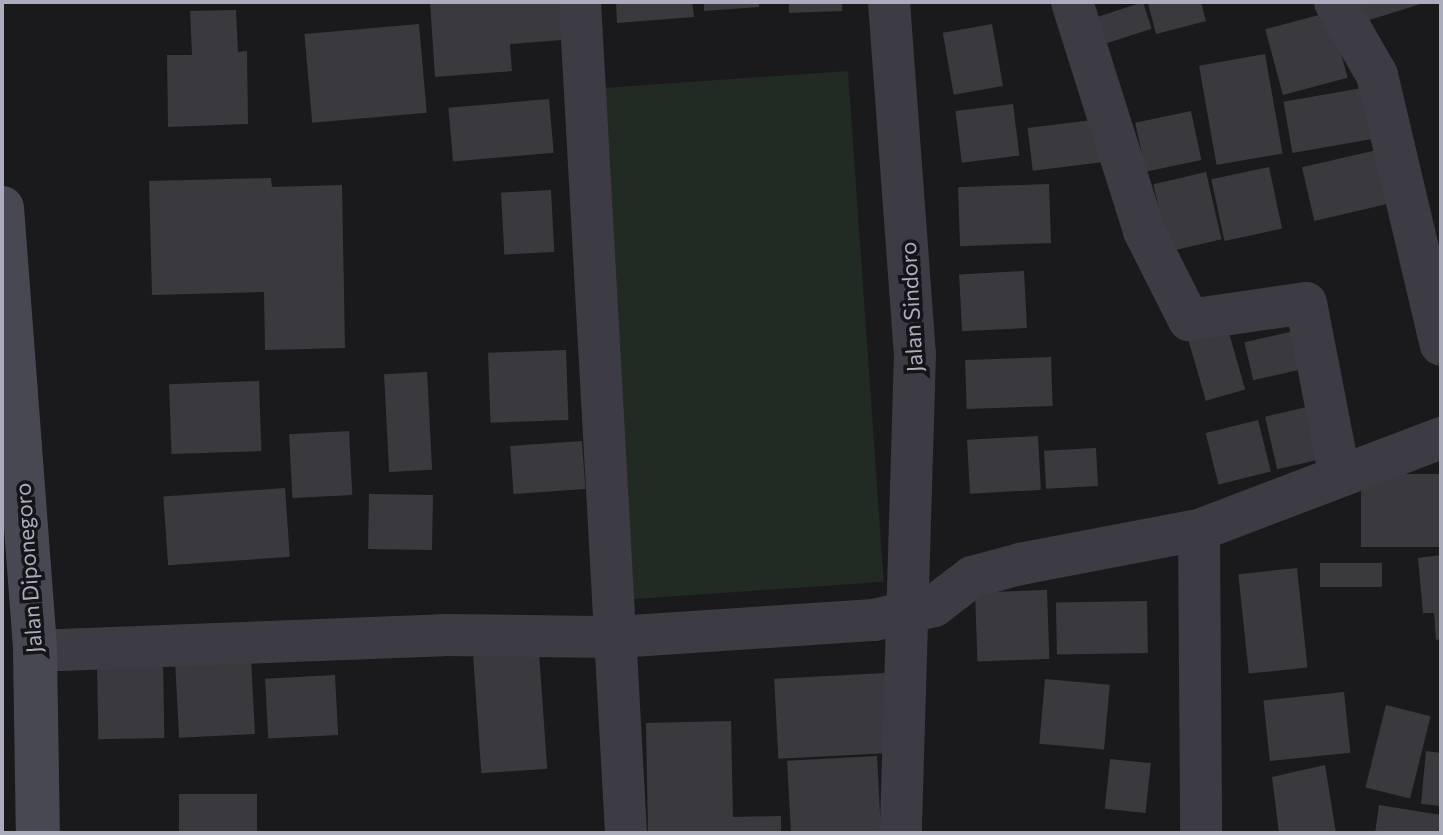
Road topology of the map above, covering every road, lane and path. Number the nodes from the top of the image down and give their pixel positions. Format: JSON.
{"nodes":[{"id":1,"x":580,"y":2,"type":"edge"},
{"id":2,"x":889,"y":2,"type":"edge"},
{"id":3,"x":1072,"y":2,"type":"edge"},
{"id":4,"x":1335,"y":2,"type":"edge"},
{"id":5,"x":2,"y":208,"type":"edge"},
{"id":6,"x":1441,"y":345,"type":"edge"},
{"id":7,"x":11,"y":434,"type":"edge"},
{"id":8,"x":1441,"y":438,"type":"edge"},
{"id":9,"x":1339,"y":472,"type":"junction"},
{"id":10,"x":1199,"y":530,"type":"junction"},
{"id":11,"x":913,"y":613,"type":"junction"},
{"id":12,"x":617,"y":637,"type":"junction"},
{"id":13,"x":35,"y":651,"type":"junction"},
{"id":14,"x":38,"y":833,"type":"edge"},
{"id":15,"x":626,"y":833,"type":"edge"},
{"id":16,"x":901,"y":833,"type":"edge"},
{"id":17,"x":1201,"y":833,"type":"edge"}],
"edges":[{"from":1,"to":12,"type":"street"},
{"from":2,"to":11,"type":"street","name":"Jalan Sindoro"},
{"from":3,"to":9,"type":"street"},
{"from":4,"to":6,"type":"street"},
{"from":5,"to":7,"type":"main road","name":"Jalan Diponegoro"},
{"from":7,"to":13,"type":"main road","name":"Jalan Diponegoro"},
{"from":8,"to":9,"type":"street"},
{"from":9,"to":10,"type":"street"},
{"from":10,"to":11,"type":"street"},
{"from":10,"to":17,"type":"street"},
{"from":11,"to":12,"type":"street"},
{"from":11,"to":16,"type":"street","name":"Jalan Sindoro"},
{"from":12,"to":13,"type":"street"},
{"from":12,"to":15,"type":"street"},
{"from":13,"to":14,"type":"main road","name":"Jalan Diponegoro"}]}
